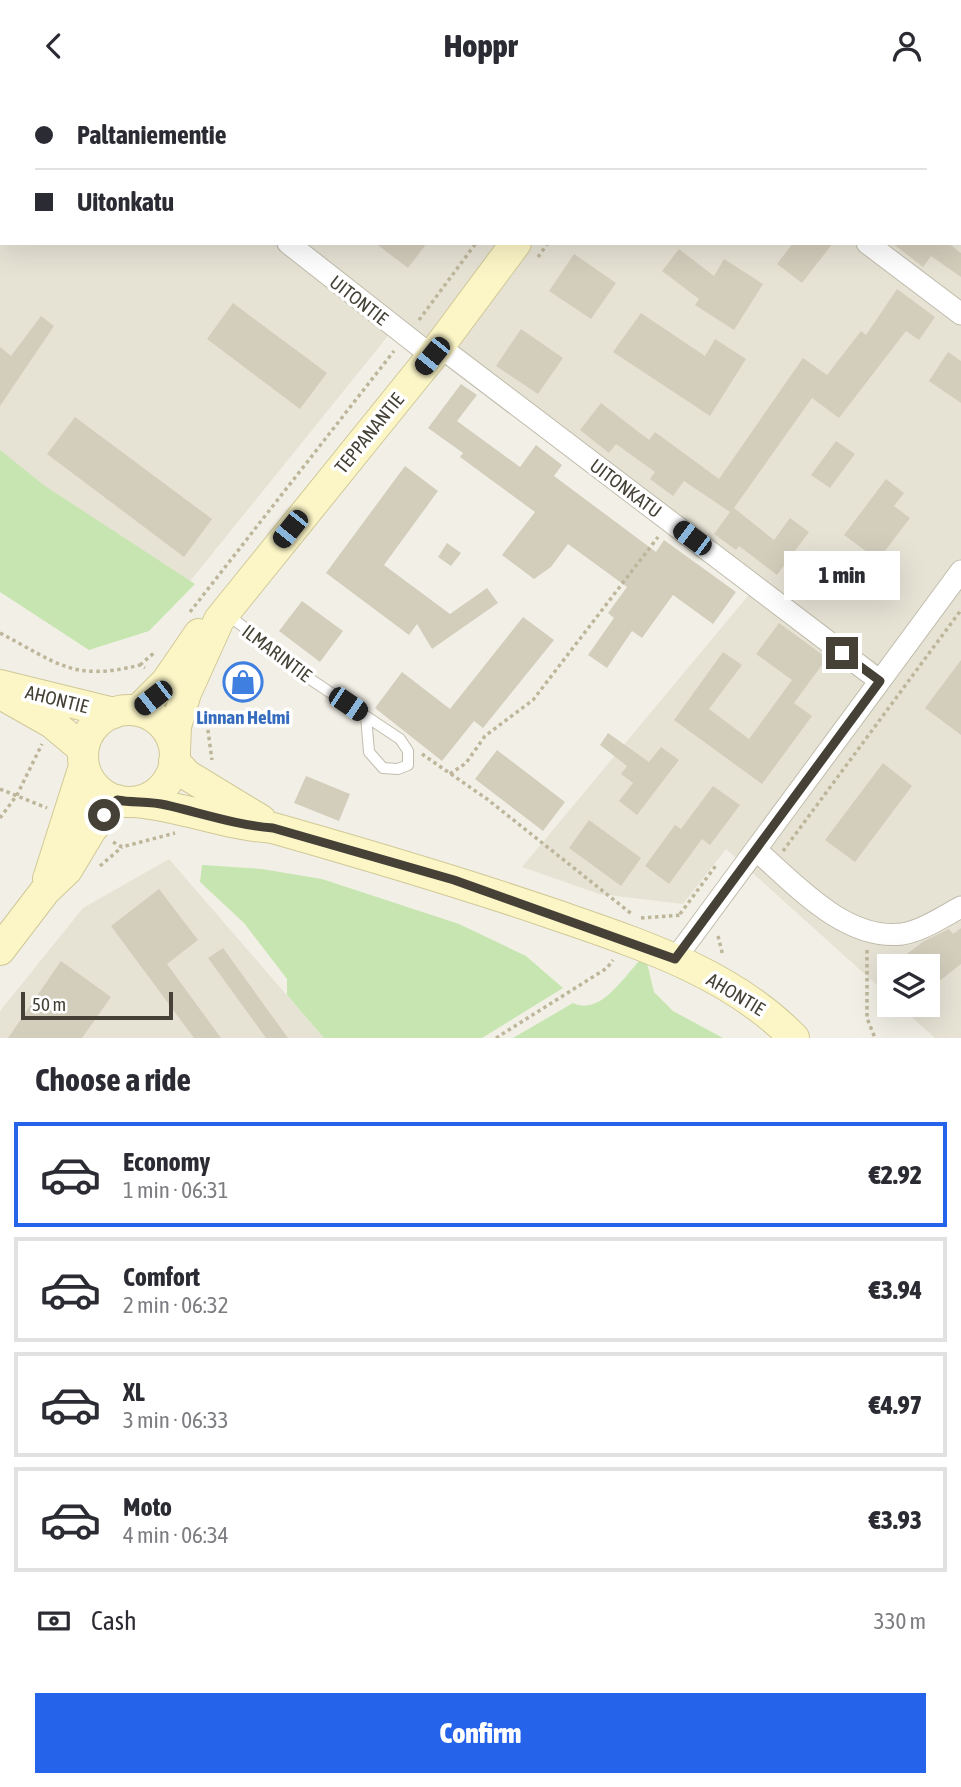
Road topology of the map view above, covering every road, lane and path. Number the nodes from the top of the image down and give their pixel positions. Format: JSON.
{"nodes":[{"id":1,"x":291,"y":245,"type":"edge"},
{"id":2,"x":474,"y":245,"type":"edge"},
{"id":3,"x":515,"y":245,"type":"edge"},
{"id":4,"x":870,"y":245,"type":"edge"},
{"id":5,"x":961,"y":314,"type":"edge"},
{"id":6,"x":406,"y":336,"type":"junction"},
{"id":7,"x":436,"y":351,"type":"junction"},
{"id":8,"x":670,"y":521,"type":"junction"},
{"id":9,"x":961,"y":571,"type":"edge"},
{"id":10,"x":961,"y":610,"type":"edge"},
{"id":11,"x":222,"y":616,"type":"junction"},
{"id":12,"x":185,"y":618,"type":"dead end"},
{"id":13,"x":0,"y":633,"type":"edge"},
{"id":14,"x":162,"y":647,"type":"dead end"},
{"id":15,"x":140,"y":665,"type":"junction"},
{"id":16,"x":880,"y":681,"type":"junction"},
{"id":17,"x":0,"y":685,"type":"edge"},
{"id":18,"x":176,"y":687,"type":"junction"},
{"id":19,"x":0,"y":693,"type":"edge"},
{"id":20,"x":125,"y":712,"type":"junction"},
{"id":21,"x":366,"y":716,"type":"junction"},
{"id":22,"x":400,"y":739,"type":"junction"},
{"id":23,"x":174,"y":757,"type":"junction"},
{"id":24,"x":84,"y":758,"type":"junction"},
{"id":25,"x":213,"y":769,"type":"dead end"},
{"id":26,"x":450,"y":774,"type":"junction"},
{"id":27,"x":0,"y":789,"type":"edge"},
{"id":28,"x":17,"y":795,"type":"dead end"},
{"id":29,"x":126,"y":801,"type":"junction"},
{"id":30,"x":273,"y":828,"type":"junction"},
{"id":31,"x":756,"y":850,"type":"junction"},
{"id":32,"x":773,"y":865,"type":"junction"},
{"id":33,"x":45,"y":891,"type":"junction"},
{"id":34,"x":961,"y":907,"type":"edge"},
{"id":35,"x":703,"y":924,"type":"junction"},
{"id":36,"x":631,"y":926,"type":"junction"},
{"id":37,"x":868,"y":931,"type":"junction"},
{"id":38,"x":0,"y":950,"type":"edge"},
{"id":39,"x":675,"y":959,"type":"junction"},
{"id":40,"x":727,"y":960,"type":"dead end"},
{"id":41,"x":496,"y":1038,"type":"edge"},
{"id":42,"x":794,"y":1038,"type":"edge"},
{"id":43,"x":875,"y":1038,"type":"edge"}],
"edges":[{"from":1,"to":6,"type":"street","name":"UITONTIE"},
{"from":2,"to":6,"type":"path"},
{"from":3,"to":7,"type":"street","name":"TEPPANANTIE"},
{"from":4,"to":5,"type":"street"},
{"from":6,"to":7,"type":"street","name":"UITONTIE"},
{"from":6,"to":12,"type":"path"},
{"from":7,"to":8,"type":"street","name":"UITONKATU"},
{"from":7,"to":11,"type":"street","name":"TEPPANANTIE"},
{"from":8,"to":16,"type":"street","name":"UITONKATU"},
{"from":8,"to":26,"type":"path"},
{"from":9,"to":16,"type":"street"},
{"from":10,"to":32,"type":"path"},
{"from":11,"to":18,"type":"street","name":"TEPPANANTIE"},
{"from":11,"to":21,"type":"lane","name":"ILMARINTIE"},
{"from":13,"to":15,"type":"path"},
{"from":14,"to":15,"type":"path"},
{"from":15,"to":18,"type":"path"},
{"from":16,"to":31,"type":"street"},
{"from":17,"to":20,"type":"street","name":"AHONTIE"},
{"from":18,"to":20,"type":"street","name":"TEPPANANTIE"},
{"from":18,"to":23,"type":"street","name":"TEPPANANTIE"},
{"from":18,"to":25,"type":"path"},
{"from":19,"to":24,"type":"street","name":"AHONTIE"},
{"from":20,"to":23,"type":"street"},
{"from":20,"to":24,"type":"street"},
{"from":21,"to":22,"type":"lane","name":"ILMARINTIE"},
{"from":21,"to":22,"type":"lane"},
{"from":22,"to":26,"type":"path"},
{"from":23,"to":29,"type":"street"},
{"from":23,"to":30,"type":"street","name":"AHONTIE"},
{"from":24,"to":29,"type":"street"},
{"from":24,"to":33,"type":"street"},
{"from":26,"to":36,"type":"path"},
{"from":27,"to":28,"type":"path"},
{"from":29,"to":30,"type":"street","name":"AHONTIE"},
{"from":29,"to":33,"type":"street"},
{"from":30,"to":36,"type":"street","name":"AHONTIE"},
{"from":31,"to":32,"type":"street"},
{"from":31,"to":35,"type":"street"},
{"from":32,"to":37,"type":"street"},
{"from":33,"to":38,"type":"street"},
{"from":34,"to":37,"type":"street"},
{"from":35,"to":36,"type":"path"},
{"from":35,"to":39,"type":"street"},
{"from":35,"to":40,"type":"path"},
{"from":36,"to":39,"type":"street","name":"AHONTIE"},
{"from":36,"to":41,"type":"path"},
{"from":37,"to":43,"type":"path"},
{"from":39,"to":42,"type":"street","name":"AHONTIE"}]}
